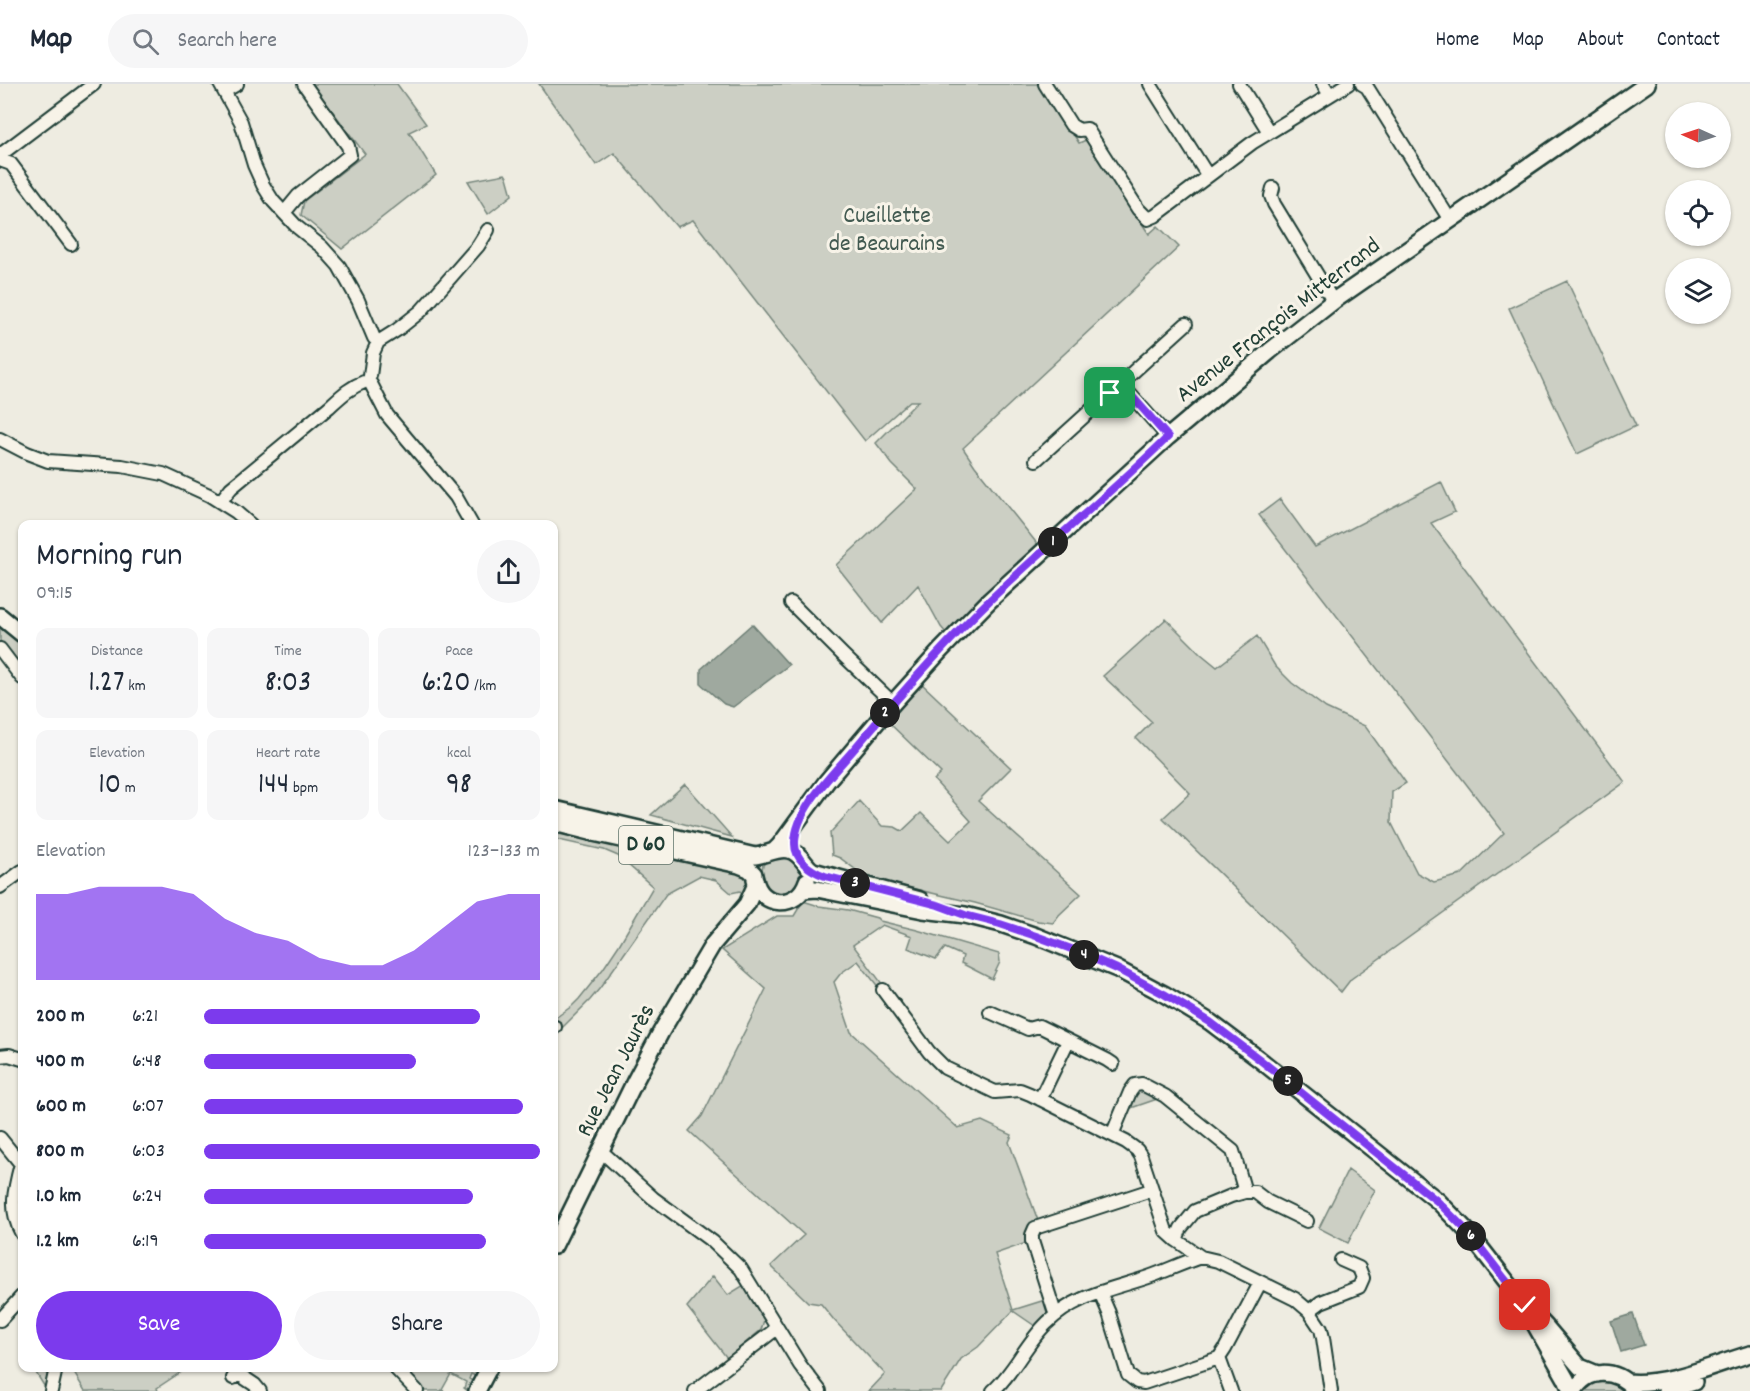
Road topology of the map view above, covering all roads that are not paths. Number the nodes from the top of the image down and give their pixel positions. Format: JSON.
{"nodes":[{"id":1,"x":94,"y":84,"type":"edge"},
{"id":2,"x":237,"y":84,"type":"edge"},
{"id":3,"x":304,"y":84,"type":"edge"},
{"id":4,"x":1045,"y":84,"type":"edge"},
{"id":5,"x":1150,"y":84,"type":"edge"},
{"id":6,"x":1239,"y":84,"type":"edge"},
{"id":7,"x":1348,"y":84,"type":"edge"},
{"id":8,"x":1362,"y":84,"type":"edge"},
{"id":9,"x":1647,"y":84,"type":"edge"},
{"id":10,"x":223,"y":87,"type":"edge"},
{"id":11,"x":1326,"y":89,"type":"edge"},
{"id":12,"x":1269,"y":132,"type":"junction"},
{"id":13,"x":0,"y":155,"type":"edge"},
{"id":14,"x":0,"y":160,"type":"edge"},
{"id":15,"x":1208,"y":176,"type":"junction"},
{"id":16,"x":1273,"y":188,"type":"dead end"},
{"id":17,"x":284,"y":213,"type":"junction"},
{"id":18,"x":1450,"y":220,"type":"junction"},
{"id":19,"x":488,"y":230,"type":"dead end"},
{"id":20,"x":71,"y":244,"type":"dead end"},
{"id":21,"x":1335,"y":300,"type":"junction"},
{"id":22,"x":1186,"y":324,"type":"dead end"},
{"id":23,"x":378,"y":342,"type":"junction"},
{"id":24,"x":368,"y":381,"type":"junction"},
{"id":25,"x":1121,"y":384,"type":"junction"},
{"id":26,"x":1168,"y":437,"type":"junction"},
{"id":27,"x":0,"y":439,"type":"edge"},
{"id":28,"x":1036,"y":460,"type":"dead end"},
{"id":29,"x":220,"y":502,"type":"junction"},
{"id":30,"x":244,"y":520,"type":"edge"},
{"id":31,"x":469,"y":520,"type":"edge"},
{"id":32,"x":791,"y":603,"type":"dead end"},
{"id":33,"x":0,"y":608,"type":"edge"},
{"id":34,"x":0,"y":616,"type":"edge"},
{"id":35,"x":18,"y":623,"type":"edge"},
{"id":36,"x":18,"y":631,"type":"edge"},
{"id":37,"x":0,"y":649,"type":"edge"},
{"id":38,"x":18,"y":673,"type":"edge"},
{"id":39,"x":893,"y":703,"type":"junction"},
{"id":40,"x":558,"y":803,"type":"edge"},
{"id":41,"x":558,"y":810,"type":"edge"},
{"id":42,"x":801,"y":817,"type":"junction"},
{"id":43,"x":597,"y":819,"type":"junction"},
{"id":44,"x":558,"y":824,"type":"edge"},
{"id":45,"x":770,"y":852,"type":"junction"},
{"id":46,"x":801,"y":860,"type":"junction"},
{"id":47,"x":18,"y":874,"type":"edge"},
{"id":48,"x":755,"y":879,"type":"junction"},
{"id":49,"x":0,"y":887,"type":"edge"},
{"id":50,"x":803,"y":890,"type":"junction"},
{"id":51,"x":775,"y":902,"type":"junction"},
{"id":52,"x":965,"y":915,"type":"junction"},
{"id":53,"x":732,"y":922,"type":"junction"},
{"id":54,"x":883,"y":990,"type":"dead end"},
{"id":55,"x":990,"y":1012,"type":"dead end"},
{"id":56,"x":1068,"y":1041,"type":"junction"},
{"id":57,"x":0,"y":1056,"type":"edge"},
{"id":58,"x":18,"y":1058,"type":"edge"},
{"id":59,"x":1113,"y":1064,"type":"dead end"},
{"id":60,"x":1035,"y":1097,"type":"junction"},
{"id":61,"x":1112,"y":1135,"type":"junction"},
{"id":62,"x":0,"y":1138,"type":"edge"},
{"id":63,"x":601,"y":1151,"type":"junction"},
{"id":64,"x":18,"y":1158,"type":"edge"},
{"id":65,"x":18,"y":1178,"type":"edge"},
{"id":66,"x":1151,"y":1190,"type":"junction"},
{"id":67,"x":1245,"y":1192,"type":"junction"},
{"id":68,"x":1307,"y":1221,"type":"dead end"},
{"id":69,"x":18,"y":1226,"type":"edge"},
{"id":70,"x":558,"y":1238,"type":"edge"},
{"id":71,"x":1176,"y":1240,"type":"junction"},
{"id":72,"x":1201,"y":1257,"type":"junction"},
{"id":73,"x":1341,"y":1260,"type":"dead end"},
{"id":74,"x":1260,"y":1283,"type":"junction"},
{"id":75,"x":1100,"y":1292,"type":"junction"},
{"id":76,"x":18,"y":1300,"type":"edge"},
{"id":77,"x":1525,"y":1305,"type":"junction"},
{"id":78,"x":18,"y":1307,"type":"edge"},
{"id":79,"x":1309,"y":1311,"type":"junction"},
{"id":80,"x":1058,"y":1313,"type":"junction"},
{"id":81,"x":2,"y":1319,"type":"edge"},
{"id":82,"x":776,"y":1329,"type":"junction"},
{"id":83,"x":1750,"y":1354,"type":"edge"},
{"id":84,"x":1219,"y":1358,"type":"junction"},
{"id":85,"x":1750,"y":1363,"type":"edge"},
{"id":86,"x":55,"y":1372,"type":"edge"},
{"id":87,"x":399,"y":1372,"type":"edge"},
{"id":88,"x":487,"y":1372,"type":"edge"},
{"id":89,"x":1597,"y":1374,"type":"junction"},
{"id":90,"x":233,"y":1378,"type":"dead end"},
{"id":91,"x":1631,"y":1386,"type":"edge"},
{"id":92,"x":51,"y":1391,"type":"edge"},
{"id":93,"x":260,"y":1391,"type":"edge"},
{"id":94,"x":417,"y":1391,"type":"edge"},
{"id":95,"x":477,"y":1391,"type":"edge"},
{"id":96,"x":695,"y":1391,"type":"edge"},
{"id":97,"x":820,"y":1391,"type":"edge"},
{"id":98,"x":993,"y":1391,"type":"edge"},
{"id":99,"x":1231,"y":1391,"type":"edge"},
{"id":100,"x":1331,"y":1391,"type":"edge"},
{"id":101,"x":1572,"y":1391,"type":"edge"},
{"id":102,"x":1666,"y":1391,"type":"edge"}],
"edges":[{"from":1,"to":13,"type":"street"},
{"from":2,"to":10,"type":"street"},
{"from":3,"to":17,"type":"street"},
{"from":4,"to":15,"type":"street"},
{"from":5,"to":15,"type":"street"},
{"from":6,"to":12,"type":"street"},
{"from":7,"to":11,"type":"street"},
{"from":8,"to":18,"type":"street"},
{"from":9,"to":18,"type":"main road","name":"Avenue François Mitterrand"},
{"from":10,"to":17,"type":"street"},
{"from":11,"to":12,"type":"street"},
{"from":12,"to":15,"type":"street"},
{"from":14,"to":20,"type":"street"},
{"from":16,"to":21,"type":"street"},
{"from":17,"to":23,"type":"street"},
{"from":18,"to":21,"type":"main road","name":"Avenue François Mitterrand"},
{"from":19,"to":23,"type":"street"},
{"from":21,"to":26,"type":"main road","name":"Avenue François Mitterrand"},
{"from":22,"to":25,"type":"street"},
{"from":23,"to":24,"type":"street"},
{"from":24,"to":29,"type":"street"},
{"from":24,"to":31,"type":"street"},
{"from":25,"to":26,"type":"street"},
{"from":25,"to":28,"type":"street"},
{"from":26,"to":39,"type":"main road","name":"Avenue François Mitterrand"},
{"from":27,"to":29,"type":"street"},
{"from":29,"to":30,"type":"street"},
{"from":32,"to":39,"type":"street"},
{"from":33,"to":35,"type":"main road"},
{"from":34,"to":36,"type":"main road"},
{"from":37,"to":38,"type":"street"},
{"from":39,"to":42,"type":"main road","name":"Avenue François Mitterrand"},
{"from":40,"to":43,"type":"main road"},
{"from":41,"to":43,"type":"main road","number":"D 60"},
{"from":42,"to":45,"type":"main road","name":"Avenue François Mitterrand"},
{"from":42,"to":46,"type":"main road"},
{"from":43,"to":45,"type":"main road","number":"D 60"},
{"from":44,"to":48,"type":"main road","number":"D 60"},
{"from":45,"to":46,"type":"main road"},
{"from":45,"to":48,"type":"main road"},
{"from":46,"to":50,"type":"main road"},
{"from":46,"to":52,"type":"main road"},
{"from":47,"to":49,"type":"street"},
{"from":48,"to":51,"type":"main road"},
{"from":48,"to":53,"type":"main road","name":"Rue Jean Jaurès"},
{"from":50,"to":51,"type":"main road"},
{"from":50,"to":52,"type":"main road"},
{"from":51,"to":53,"type":"main road"},
{"from":52,"to":77,"type":"main road"},
{"from":53,"to":63,"type":"main road","name":"Rue Jean Jaurès"},
{"from":54,"to":60,"type":"street"},
{"from":55,"to":56,"type":"street"},
{"from":56,"to":59,"type":"street"},
{"from":56,"to":60,"type":"street"},
{"from":57,"to":58,"type":"street"},
{"from":60,"to":61,"type":"street"},
{"from":61,"to":66,"type":"street"},
{"from":61,"to":67,"type":"street"},
{"from":62,"to":64,"type":"street"},
{"from":63,"to":70,"type":"main road","name":"Rue Jean Jaurès"},
{"from":63,"to":82,"type":"street"},
{"from":65,"to":69,"type":"street"},
{"from":66,"to":71,"type":"street"},
{"from":66,"to":80,"type":"street"},
{"from":67,"to":68,"type":"street"},
{"from":67,"to":71,"type":"street"},
{"from":71,"to":72,"type":"street"},
{"from":72,"to":74,"type":"street"},
{"from":72,"to":75,"type":"street"},
{"from":73,"to":79,"type":"street"},
{"from":74,"to":79,"type":"street"},
{"from":74,"to":84,"type":"street"},
{"from":75,"to":80,"type":"street"},
{"from":75,"to":84,"type":"street"},
{"from":76,"to":81,"type":"street"},
{"from":77,"to":89,"type":"main road"},
{"from":77,"to":101,"type":"main road"},
{"from":78,"to":81,"type":"street"},
{"from":79,"to":100,"type":"street"},
{"from":80,"to":98,"type":"street"},
{"from":82,"to":96,"type":"street"},
{"from":82,"to":97,"type":"street"},
{"from":83,"to":91,"type":"main road"},
{"from":84,"to":99,"type":"street"},
{"from":85,"to":102,"type":"main road"},
{"from":86,"to":92,"type":"street"},
{"from":87,"to":94,"type":"street"},
{"from":88,"to":95,"type":"main road"},
{"from":89,"to":91,"type":"main road"},
{"from":89,"to":101,"type":"main road"},
{"from":90,"to":93,"type":"street"}]}
